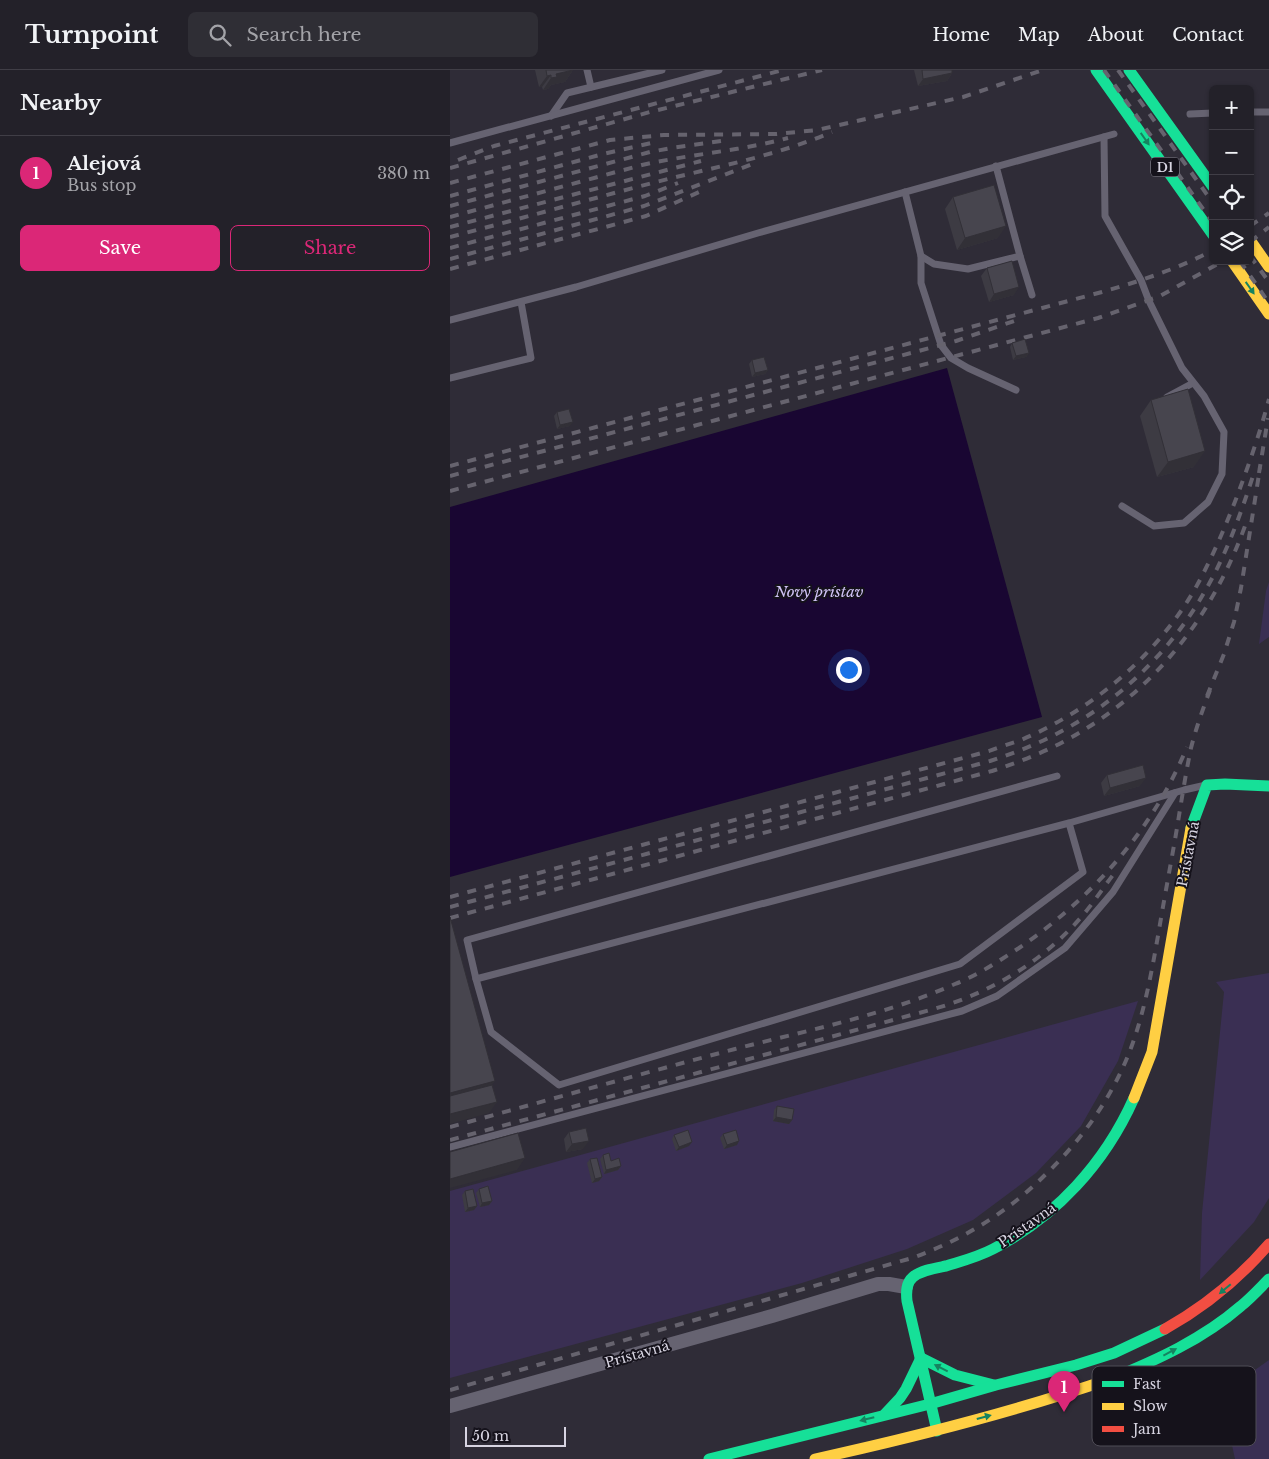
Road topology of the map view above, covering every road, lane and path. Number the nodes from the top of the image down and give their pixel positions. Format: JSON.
{"nodes":[{"id":1,"x":587,"y":70,"type":"edge"},
{"id":2,"x":662,"y":70,"type":"edge"},
{"id":3,"x":719,"y":70,"type":"edge"},
{"id":4,"x":1096,"y":70,"type":"edge"},
{"id":5,"x":1129,"y":70,"type":"edge"},
{"id":6,"x":591,"y":87,"type":"junction"},
{"id":7,"x":1254,"y":112,"type":"edge"},
{"id":8,"x":1269,"y":112,"type":"edge"},
{"id":9,"x":1209,"y":113,"type":"edge"},
{"id":10,"x":1190,"y":114,"type":"dead end"},
{"id":11,"x":552,"y":116,"type":"junction"},
{"id":12,"x":1114,"y":134,"type":"dead end"},
{"id":13,"x":1104,"y":137,"type":"junction"},
{"id":14,"x":450,"y":143,"type":"edge"},
{"id":15,"x":996,"y":166,"type":"junction"},
{"id":16,"x":1209,"y":181,"type":"edge"},
{"id":17,"x":905,"y":192,"type":"junction"},
{"id":18,"x":1209,"y":229,"type":"edge"},
{"id":19,"x":1254,"y":246,"type":"edge"},
{"id":20,"x":921,"y":256,"type":"junction"},
{"id":21,"x":1020,"y":256,"type":"junction"},
{"id":22,"x":1235,"y":265,"type":"edge"},
{"id":23,"x":1269,"y":267,"type":"edge"},
{"id":24,"x":1032,"y":295,"type":"dead end"},
{"id":25,"x":521,"y":302,"type":"junction"},
{"id":26,"x":1269,"y":314,"type":"edge"},
{"id":27,"x":450,"y":320,"type":"edge"},
{"id":28,"x":450,"y":378,"type":"edge"},
{"id":29,"x":1193,"y":382,"type":"junction"},
{"id":30,"x":1016,"y":390,"type":"dead end"},
{"id":31,"x":1162,"y":400,"type":"edge"},
{"id":32,"x":1122,"y":506,"type":"dead end"},
{"id":33,"x":1057,"y":776,"type":"dead end"},
{"id":34,"x":1207,"y":785,"type":"junction"},
{"id":35,"x":1269,"y":786,"type":"edge"},
{"id":36,"x":1175,"y":794,"type":"junction"},
{"id":37,"x":1069,"y":823,"type":"junction"},
{"id":38,"x":476,"y":979,"type":"junction"},
{"id":39,"x":450,"y":1147,"type":"edge"},
{"id":40,"x":1269,"y":1244,"type":"edge"},
{"id":41,"x":1269,"y":1279,"type":"edge"},
{"id":42,"x":906,"y":1287,"type":"junction"},
{"id":43,"x":921,"y":1358,"type":"junction"},
{"id":44,"x":1141,"y":1366,"type":"edge"},
{"id":45,"x":1092,"y":1384,"type":"edge"},
{"id":46,"x":995,"y":1386,"type":"junction"},
{"id":47,"x":931,"y":1404,"type":"junction"},
{"id":48,"x":450,"y":1406,"type":"edge"},
{"id":49,"x":885,"y":1414,"type":"junction"},
{"id":50,"x":937,"y":1430,"type":"junction"},
{"id":51,"x":710,"y":1459,"type":"edge"},
{"id":52,"x":816,"y":1459,"type":"edge"}],
"edges":[{"from":1,"to":6,"type":"lane"},
{"from":2,"to":6,"type":"lane"},
{"from":3,"to":11,"type":"lane"},
{"from":4,"to":18,"type":"main road","number":"D1","one_way":true},
{"from":5,"to":16,"type":"main road","number":"D1"},
{"from":6,"to":11,"type":"lane"},
{"from":7,"to":8,"type":"lane"},
{"from":9,"to":10,"type":"lane"},
{"from":11,"to":14,"type":"lane"},
{"from":12,"to":13,"type":"lane"},
{"from":13,"to":15,"type":"lane"},
{"from":13,"to":29,"type":"lane"},
{"from":15,"to":17,"type":"lane"},
{"from":15,"to":21,"type":"lane"},
{"from":17,"to":20,"type":"lane"},
{"from":17,"to":25,"type":"lane"},
{"from":19,"to":23,"type":"main road"},
{"from":20,"to":21,"type":"lane"},
{"from":20,"to":30,"type":"lane"},
{"from":21,"to":24,"type":"lane"},
{"from":22,"to":26,"type":"main road","one_way":true},
{"from":25,"to":27,"type":"lane"},
{"from":25,"to":28,"type":"lane"},
{"from":29,"to":31,"type":"lane"},
{"from":29,"to":32,"type":"lane"},
{"from":33,"to":38,"type":"lane"},
{"from":34,"to":35,"type":"main road"},
{"from":34,"to":36,"type":"lane"},
{"from":34,"to":42,"type":"main road","name":"Prístavná"},
{"from":36,"to":37,"type":"lane"},
{"from":36,"to":39,"type":"lane"},
{"from":37,"to":38,"type":"lane"},
{"from":37,"to":38,"type":"lane"},
{"from":40,"to":46,"type":"main road","one_way":true},
{"from":44,"to":41,"type":"main road","one_way":true},
{"from":42,"to":43,"type":"main road"},
{"from":42,"to":48,"type":"street","name":"Prístavná"},
{"from":46,"to":43,"type":"main road","one_way":true},
{"from":43,"to":47,"type":"main road"},
{"from":43,"to":49,"type":"main road"},
{"from":50,"to":45,"type":"main road","one_way":true},
{"from":46,"to":47,"type":"main road"},
{"from":47,"to":49,"type":"main road"},
{"from":47,"to":50,"type":"main road"},
{"from":49,"to":51,"type":"main road","one_way":true},
{"from":50,"to":52,"type":"main road"}]}
